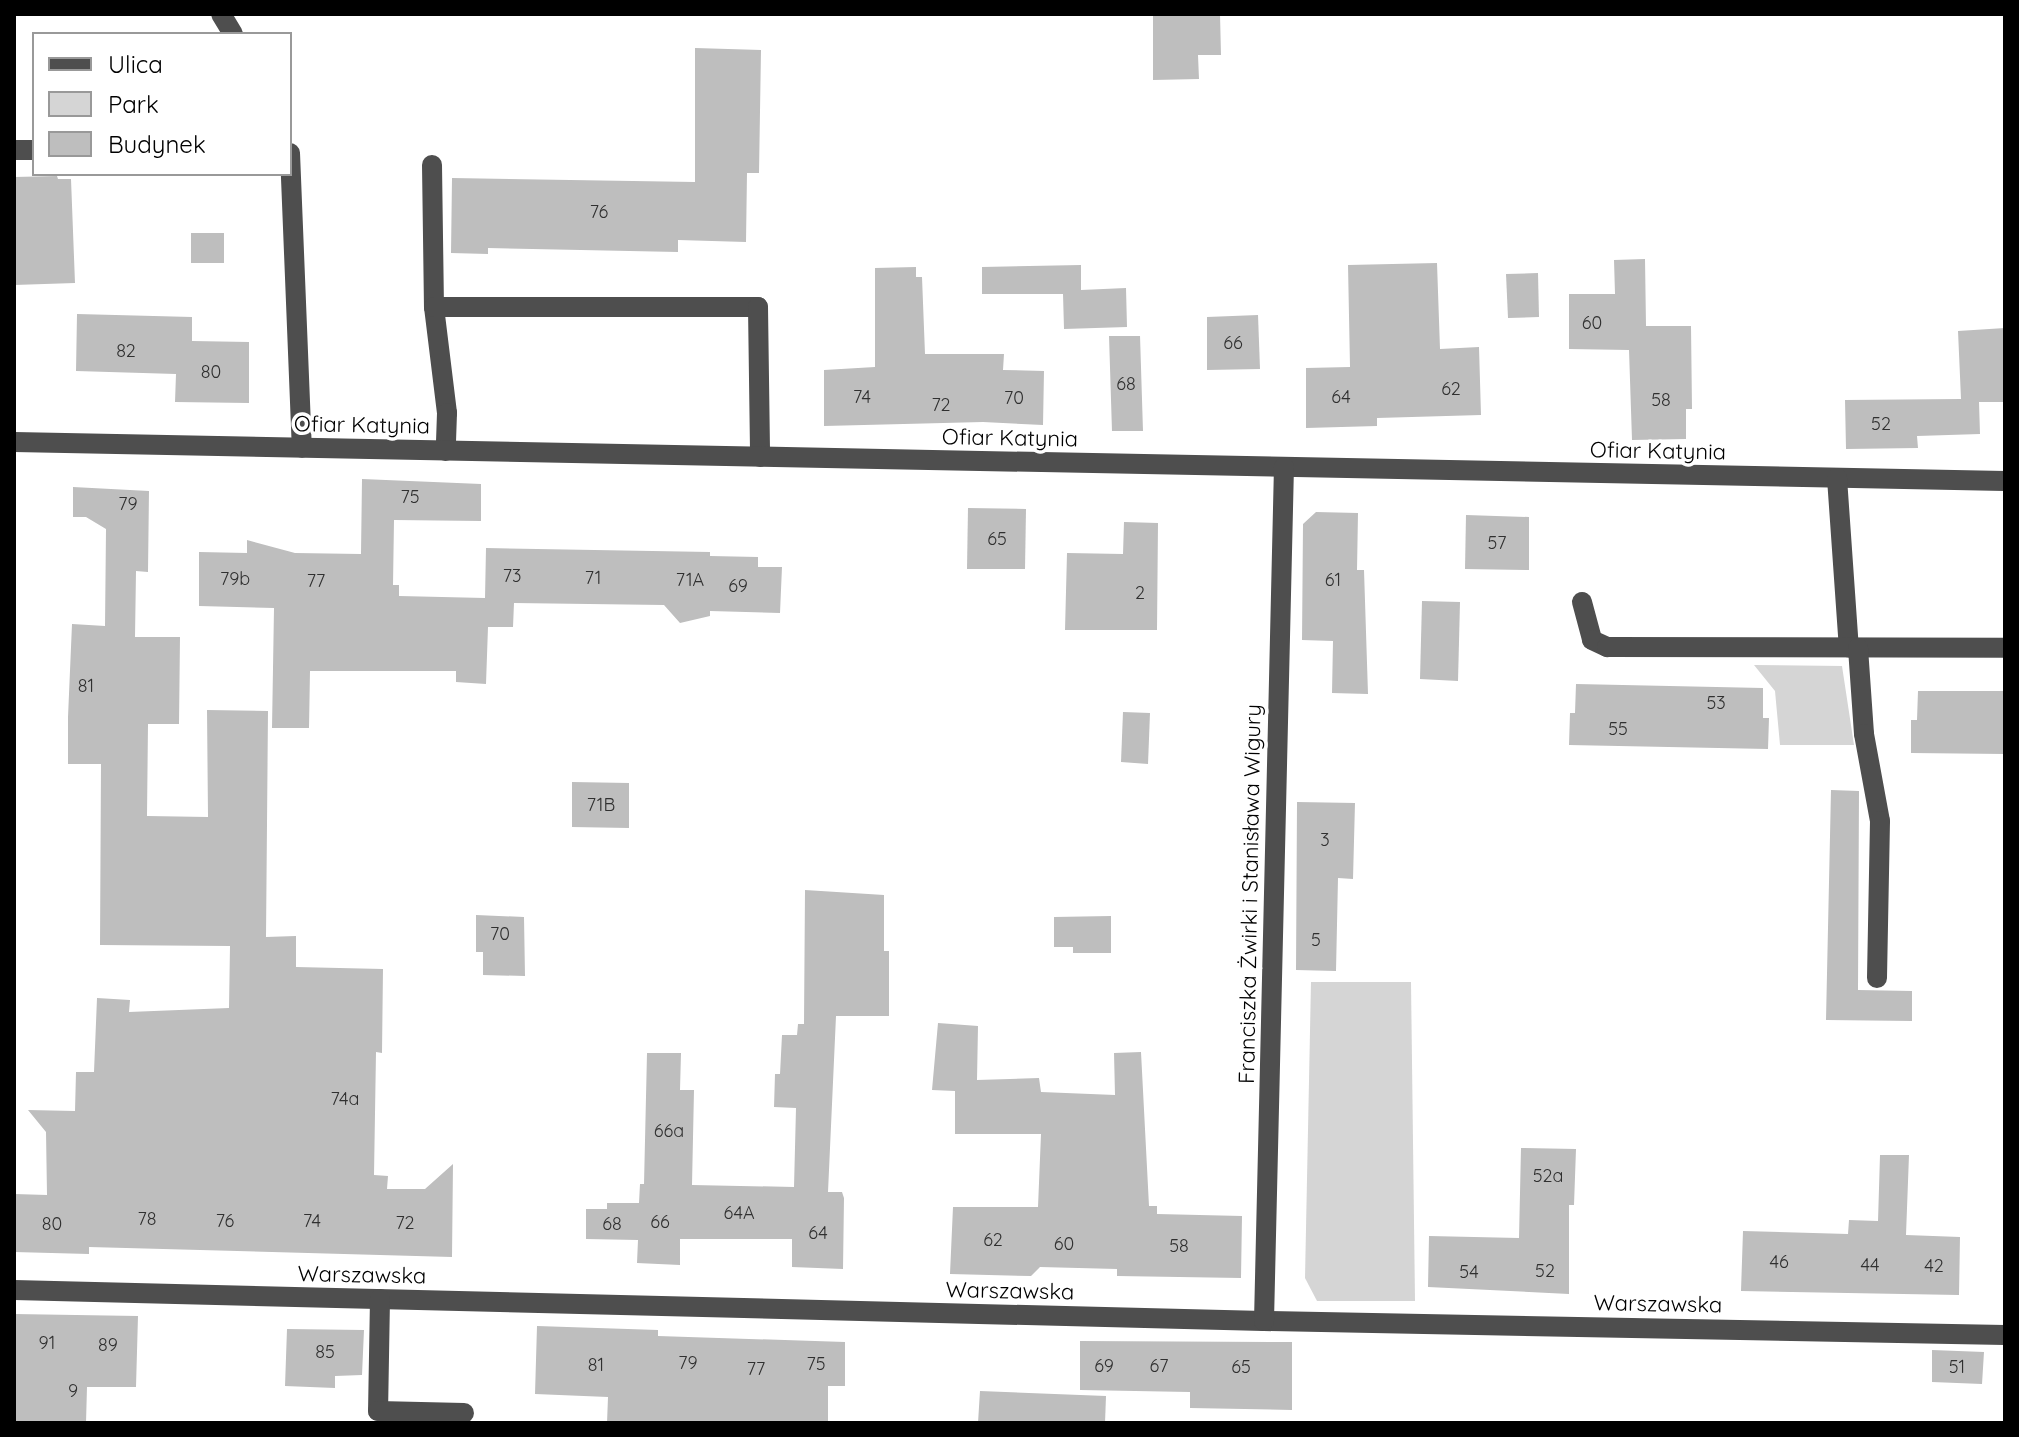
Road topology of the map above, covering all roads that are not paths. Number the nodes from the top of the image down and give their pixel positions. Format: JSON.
{"nodes":[{"id":1,"x":221,"y":14,"type":"edge"},
{"id":2,"x":232,"y":32,"type":"edge"},
{"id":3,"x":432,"y":165,"type":"dead end"},
{"id":4,"x":291,"y":176,"type":"edge"},
{"id":5,"x":434,"y":307,"type":"junction"},
{"id":6,"x":14,"y":442,"type":"edge"},
{"id":7,"x":302,"y":448,"type":"junction"},
{"id":8,"x":446,"y":451,"type":"junction"},
{"id":9,"x":760,"y":457,"type":"junction"},
{"id":10,"x":1284,"y":467,"type":"junction"},
{"id":11,"x":1837,"y":478,"type":"junction"},
{"id":12,"x":2005,"y":481,"type":"edge"},
{"id":13,"x":1582,"y":602,"type":"dead end"},
{"id":14,"x":1854,"y":648,"type":"junction"},
{"id":15,"x":2005,"y":648,"type":"edge"},
{"id":16,"x":1877,"y":978,"type":"dead end"},
{"id":17,"x":14,"y":1290,"type":"edge"},
{"id":18,"x":380,"y":1299,"type":"junction"},
{"id":19,"x":1264,"y":1321,"type":"junction"},
{"id":20,"x":2005,"y":1335,"type":"edge"},
{"id":21,"x":464,"y":1413,"type":"dead end"}],
"edges":[{"from":1,"to":2,"type":"street"},
{"from":3,"to":5,"type":"street"},
{"from":4,"to":7,"type":"street"},
{"from":5,"to":8,"type":"street"},
{"from":5,"to":9,"type":"street"},
{"from":6,"to":7,"type":"street","name":"Ofiar Katynia"},
{"from":7,"to":8,"type":"street","name":"Ofiar Katynia"},
{"from":8,"to":9,"type":"street","name":"Ofiar Katynia"},
{"from":9,"to":10,"type":"street","name":"Ofiar Katynia"},
{"from":10,"to":11,"type":"street","name":"Ofiar Katynia"},
{"from":10,"to":19,"type":"street","name":"Franciszka Żwirki i Stanisława Wigury"},
{"from":11,"to":12,"type":"street","name":"Ofiar Katynia"},
{"from":11,"to":14,"type":"street"},
{"from":13,"to":14,"type":"street"},
{"from":14,"to":15,"type":"street"},
{"from":14,"to":16,"type":"street"},
{"from":17,"to":18,"type":"street","name":"Warszawska"},
{"from":18,"to":19,"type":"street","name":"Warszawska"},
{"from":18,"to":21,"type":"street"},
{"from":19,"to":20,"type":"street","name":"Warszawska"}]}
